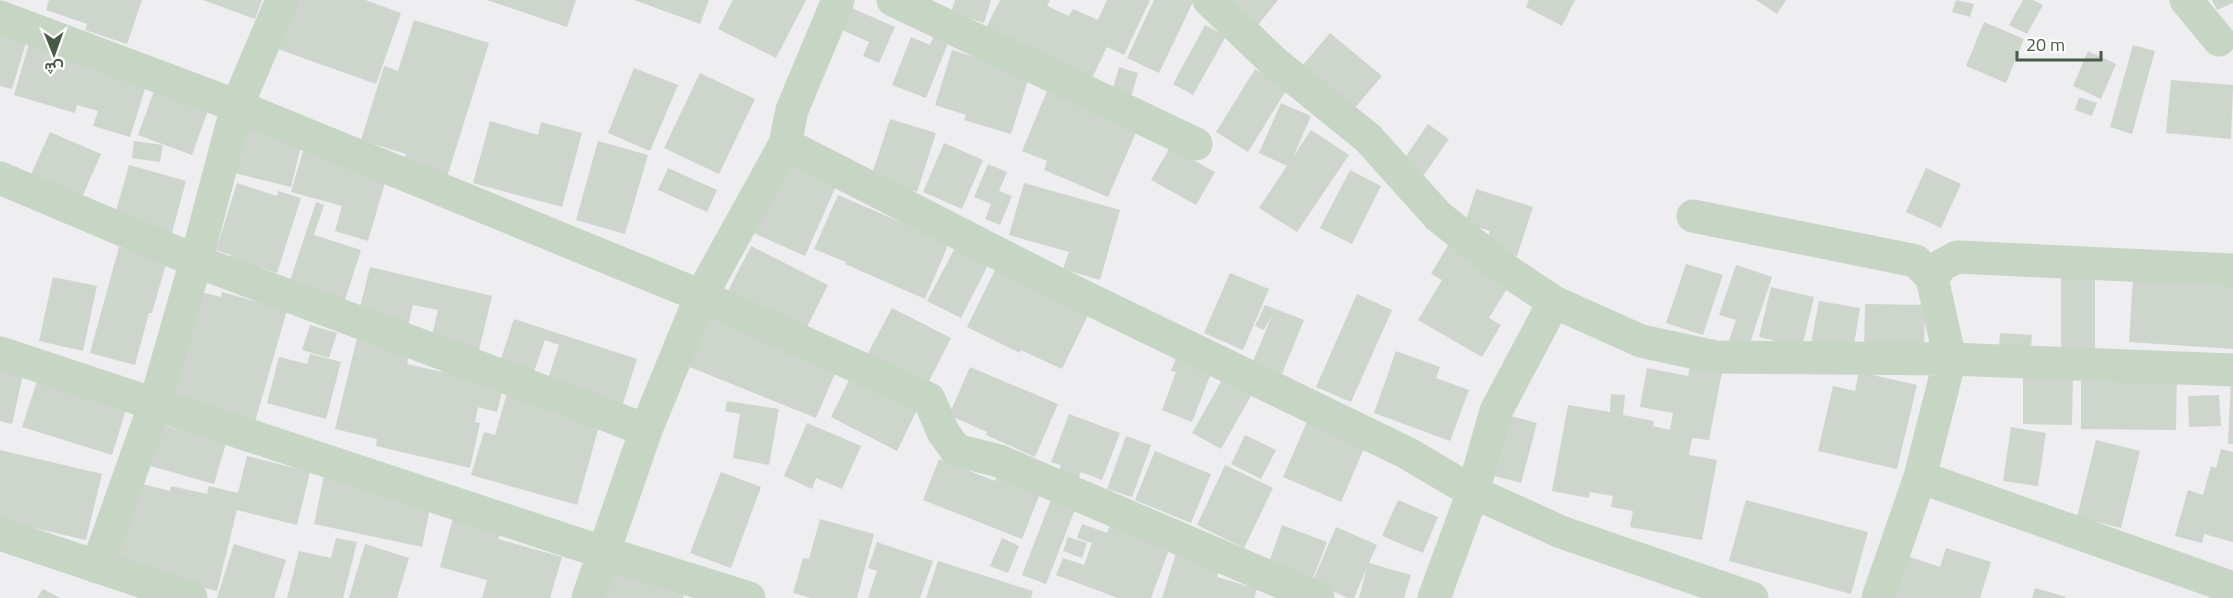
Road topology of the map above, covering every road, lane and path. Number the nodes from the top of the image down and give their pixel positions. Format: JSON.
{"nodes":[{"id":1,"x":282,"y":0,"type":"edge"},
{"id":2,"x":838,"y":0,"type":"edge"},
{"id":3,"x":893,"y":0,"type":"edge"},
{"id":4,"x":1209,"y":0,"type":"edge"},
{"id":5,"x":2186,"y":0,"type":"edge"},
{"id":6,"x":0,"y":17,"type":"edge"},
{"id":7,"x":2219,"y":40,"type":"dead end"},
{"id":8,"x":237,"y":106,"type":"junction"},
{"id":9,"x":784,"y":144,"type":"junction"},
{"id":10,"x":1196,"y":144,"type":"dead end"},
{"id":11,"x":0,"y":178,"type":"edge"},
{"id":12,"x":1693,"y":216,"type":"dead end"},
{"id":13,"x":196,"y":261,"type":"junction"},
{"id":14,"x":2233,"y":270,"type":"edge"},
{"id":15,"x":1932,"y":278,"type":"junction"},
{"id":16,"x":701,"y":296,"type":"junction"},
{"id":17,"x":1554,"y":302,"type":"junction"},
{"id":18,"x":0,"y":353,"type":"edge"},
{"id":19,"x":1950,"y":359,"type":"junction"},
{"id":20,"x":2233,"y":370,"type":"edge"},
{"id":21,"x":155,"y":404,"type":"junction"},
{"id":22,"x":646,"y":430,"type":"junction"},
{"id":23,"x":1920,"y":477,"type":"junction"},
{"id":24,"x":1473,"y":492,"type":"junction"},
{"id":25,"x":0,"y":534,"type":"edge"},
{"id":26,"x":602,"y":552,"type":"junction"},
{"id":27,"x":97,"y":567,"type":"junction"},
{"id":28,"x":2233,"y":588,"type":"edge"},
{"id":29,"x":191,"y":598,"type":"edge"},
{"id":30,"x":588,"y":598,"type":"edge"},
{"id":31,"x":749,"y":598,"type":"edge"},
{"id":32,"x":1318,"y":598,"type":"edge"},
{"id":33,"x":1434,"y":598,"type":"edge"},
{"id":34,"x":1752,"y":598,"type":"edge"},
{"id":35,"x":1878,"y":598,"type":"edge"}],
"edges":[{"from":1,"to":8,"type":"street"},
{"from":2,"to":9,"type":"street"},
{"from":3,"to":10,"type":"street"},
{"from":4,"to":17,"type":"street"},
{"from":5,"to":7,"type":"street"},
{"from":6,"to":8,"type":"street"},
{"from":8,"to":13,"type":"street"},
{"from":8,"to":16,"type":"street"},
{"from":9,"to":16,"type":"street"},
{"from":9,"to":24,"type":"street"},
{"from":11,"to":13,"type":"street"},
{"from":12,"to":15,"type":"street"},
{"from":13,"to":21,"type":"street"},
{"from":13,"to":22,"type":"street"},
{"from":14,"to":15,"type":"street"},
{"from":15,"to":19,"type":"street"},
{"from":16,"to":22,"type":"street"},
{"from":16,"to":32,"type":"street"},
{"from":17,"to":19,"type":"street"},
{"from":17,"to":24,"type":"street"},
{"from":18,"to":21,"type":"street"},
{"from":19,"to":20,"type":"street"},
{"from":19,"to":23,"type":"street"},
{"from":21,"to":26,"type":"street"},
{"from":21,"to":27,"type":"street"},
{"from":22,"to":26,"type":"street"},
{"from":23,"to":28,"type":"street"},
{"from":23,"to":35,"type":"street"},
{"from":24,"to":33,"type":"street"},
{"from":24,"to":34,"type":"street"},
{"from":25,"to":27,"type":"street"},
{"from":26,"to":30,"type":"street"},
{"from":26,"to":31,"type":"street"},
{"from":27,"to":29,"type":"street"}]}
